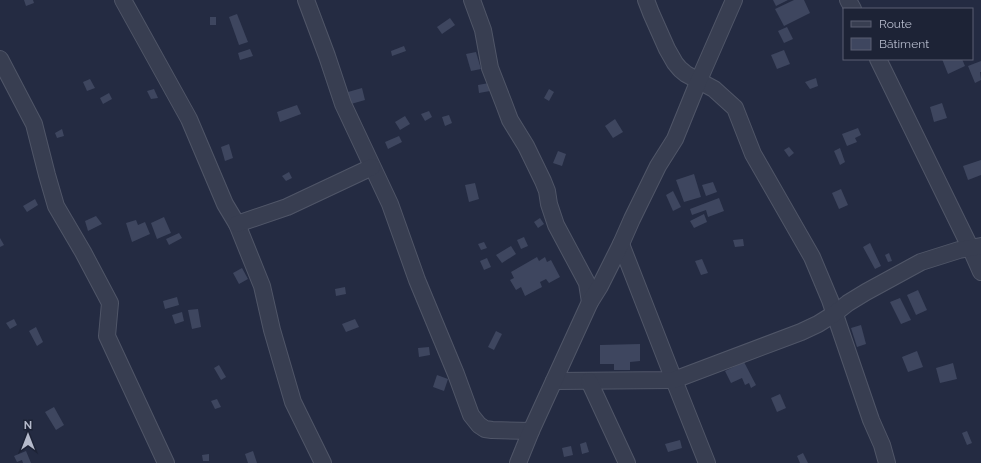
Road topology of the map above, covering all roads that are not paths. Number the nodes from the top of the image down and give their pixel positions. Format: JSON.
{"nodes":[{"id":1,"x":123,"y":0,"type":"edge"},
{"id":2,"x":306,"y":0,"type":"edge"},
{"id":3,"x":472,"y":0,"type":"edge"},
{"id":4,"x":646,"y":0,"type":"edge"},
{"id":5,"x":734,"y":0,"type":"edge"},
{"id":6,"x":0,"y":59,"type":"edge"},
{"id":7,"x":879,"y":60,"type":"edge"},
{"id":8,"x":699,"y":80,"type":"junction"},
{"id":9,"x":372,"y":167,"type":"junction"},
{"id":10,"x":237,"y":224,"type":"junction"},
{"id":11,"x":621,"y":244,"type":"junction"},
{"id":12,"x":976,"y":246,"type":"edge"},
{"id":13,"x":981,"y":272,"type":"edge"},
{"id":14,"x":590,"y":302,"type":"junction"},
{"id":15,"x":834,"y":314,"type":"junction"},
{"id":16,"x":674,"y":380,"type":"junction"},
{"id":17,"x":554,"y":381,"type":"junction"},
{"id":18,"x":589,"y":381,"type":"junction"},
{"id":19,"x":531,"y":431,"type":"junction"},
{"id":20,"x":166,"y":463,"type":"edge"},
{"id":21,"x":323,"y":463,"type":"edge"},
{"id":22,"x":518,"y":463,"type":"edge"},
{"id":23,"x":627,"y":463,"type":"edge"},
{"id":24,"x":707,"y":463,"type":"edge"},
{"id":25,"x":886,"y":463,"type":"edge"}],
"edges":[{"from":1,"to":10,"type":"street"},
{"from":2,"to":9,"type":"street"},
{"from":3,"to":14,"type":"street"},
{"from":4,"to":8,"type":"street"},
{"from":5,"to":8,"type":"street"},
{"from":6,"to":20,"type":"street"},
{"from":7,"to":12,"type":"street"},
{"from":8,"to":11,"type":"street"},
{"from":8,"to":15,"type":"street"},
{"from":9,"to":10,"type":"street"},
{"from":9,"to":19,"type":"street"},
{"from":10,"to":21,"type":"street"},
{"from":11,"to":14,"type":"street"},
{"from":11,"to":16,"type":"street"},
{"from":12,"to":13,"type":"street"},
{"from":12,"to":15,"type":"street"},
{"from":14,"to":17,"type":"street"},
{"from":15,"to":16,"type":"street"},
{"from":15,"to":25,"type":"street"},
{"from":16,"to":18,"type":"street"},
{"from":16,"to":24,"type":"street"},
{"from":17,"to":18,"type":"street"},
{"from":17,"to":19,"type":"street"},
{"from":18,"to":23,"type":"street"},
{"from":19,"to":22,"type":"street"}]}
